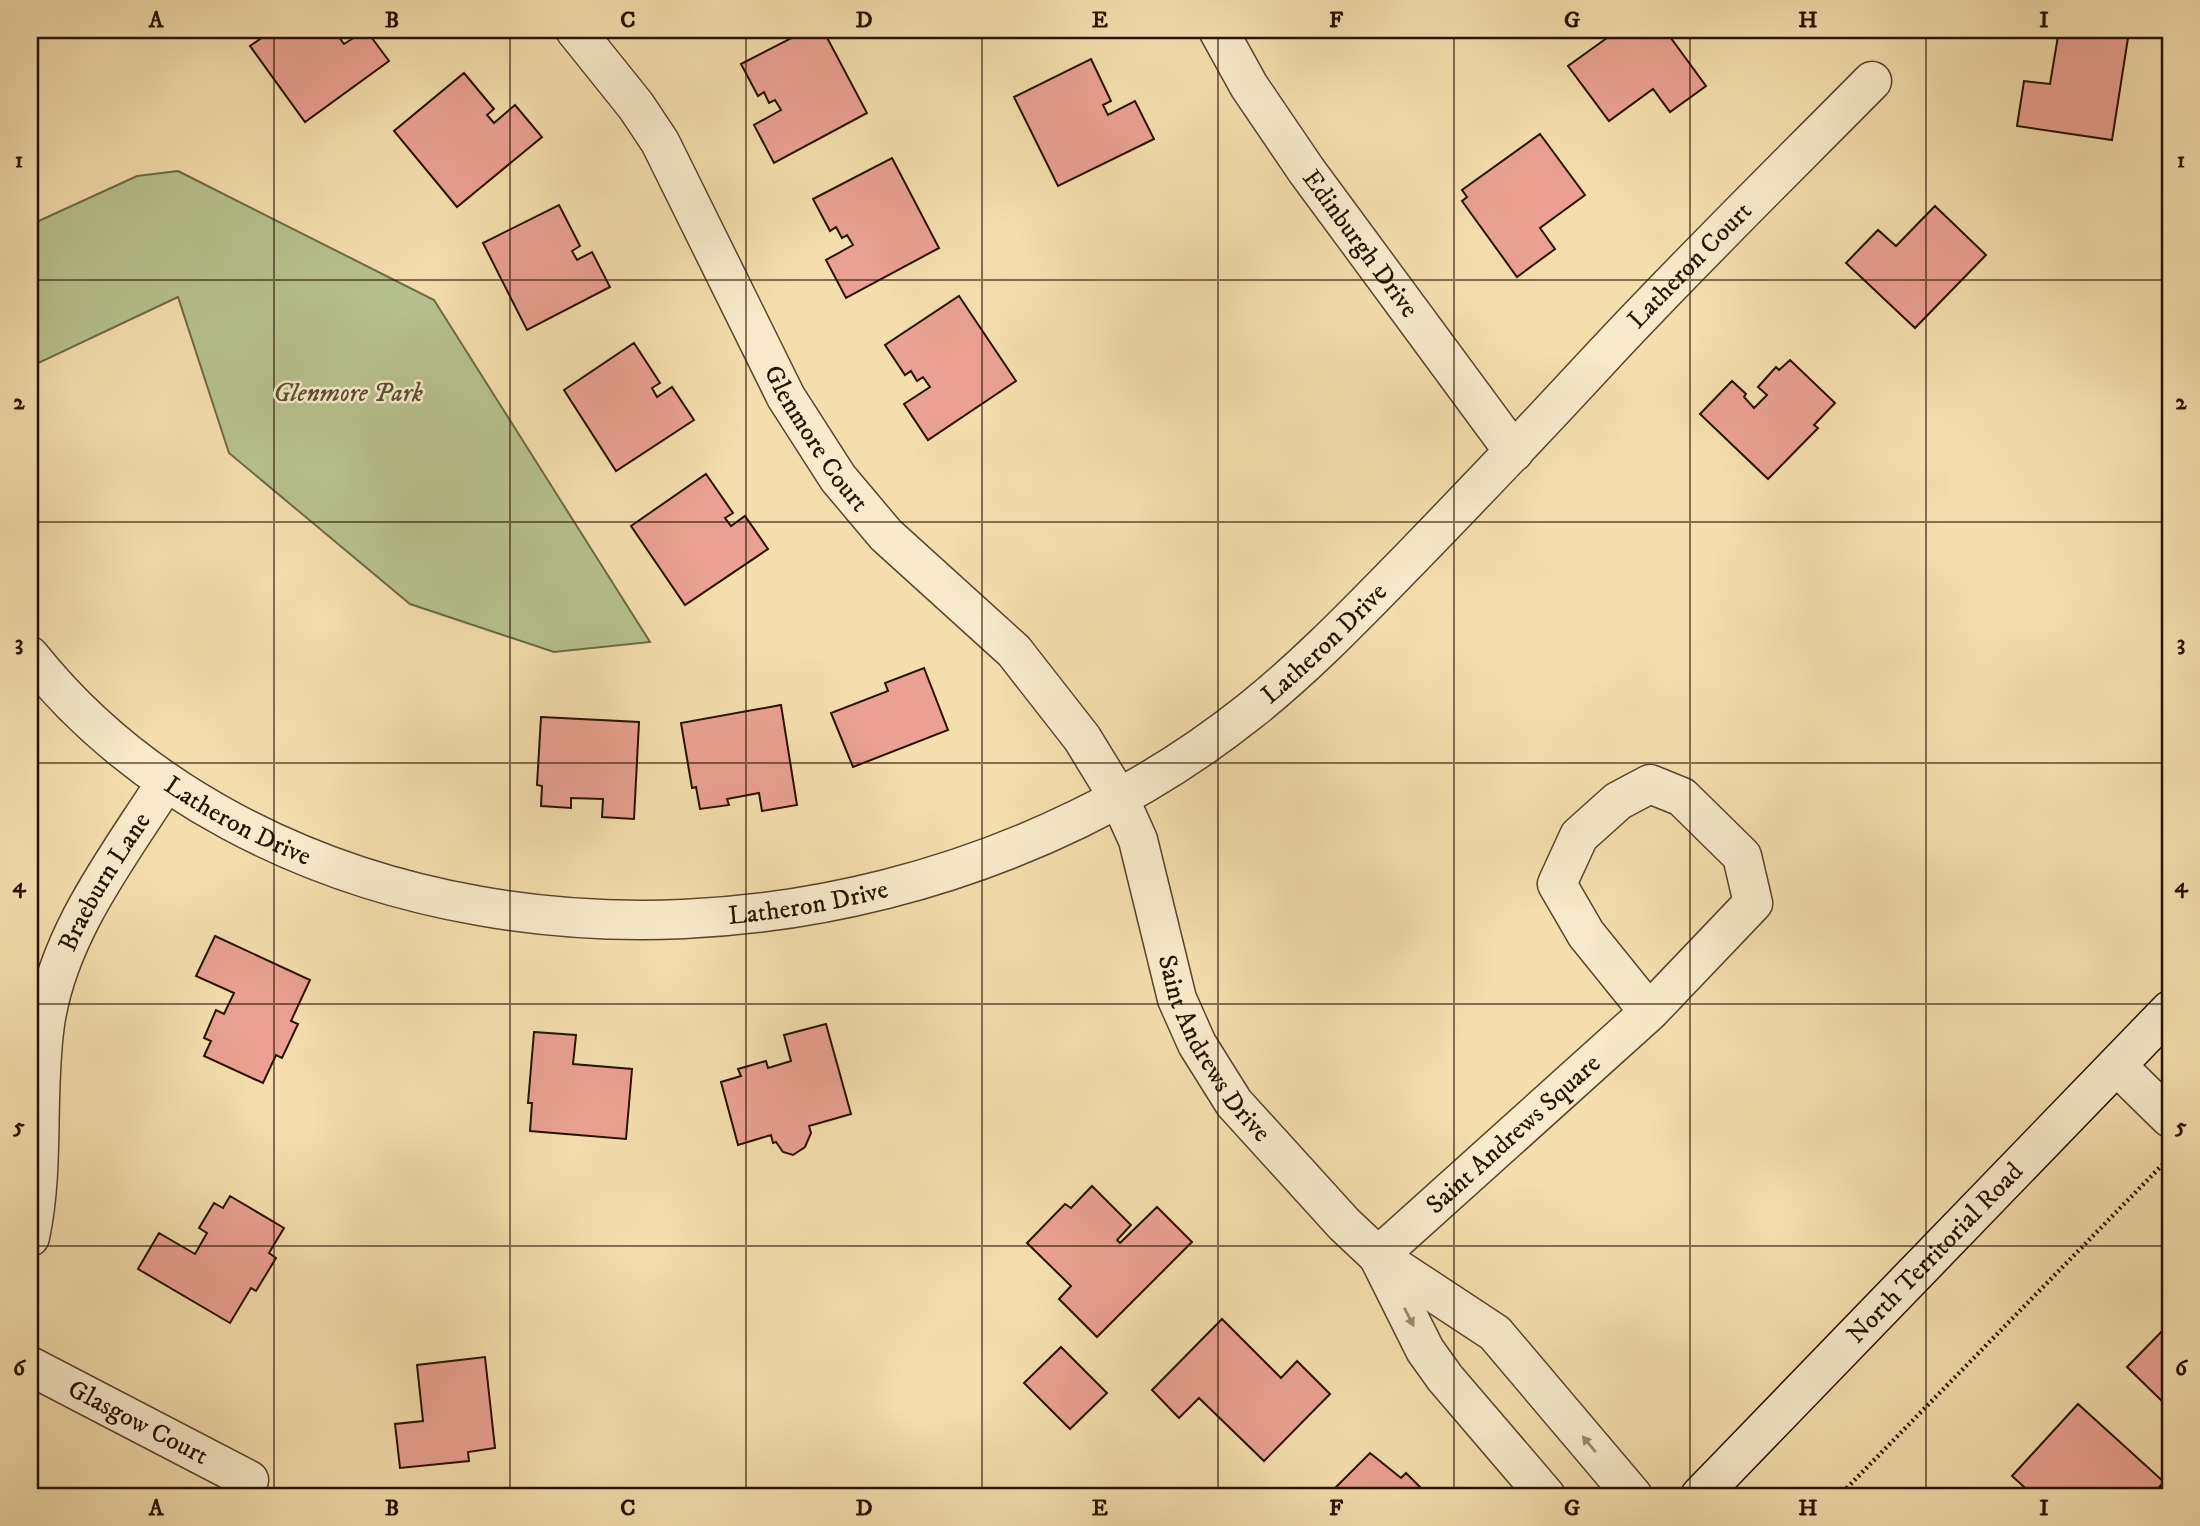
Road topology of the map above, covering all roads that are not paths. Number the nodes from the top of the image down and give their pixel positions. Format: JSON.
{"nodes":[{"id":1,"x":575,"y":30,"type":"edge"},
{"id":2,"x":1218,"y":30,"type":"edge"},
{"id":3,"x":1872,"y":81,"type":"dead end"},
{"id":4,"x":1514,"y":452,"type":"junction"},
{"id":5,"x":30,"y":656,"type":"edge"},
{"id":6,"x":166,"y":782,"type":"junction"},
{"id":7,"x":1120,"y":800,"type":"junction"},
{"id":8,"x":2170,"y":1010,"type":"edge"},
{"id":9,"x":1648,"y":1012,"type":"junction"},
{"id":10,"x":2116,"y":1066,"type":"junction"},
{"id":11,"x":2170,"y":1118,"type":"edge"},
{"id":12,"x":30,"y":1237,"type":"edge"},
{"id":13,"x":1378,"y":1256,"type":"junction"},
{"id":14,"x":30,"y":1366,"type":"edge"},
{"id":15,"x":248,"y":1480,"type":"dead end"},
{"id":16,"x":1546,"y":1496,"type":"edge"},
{"id":17,"x":1633,"y":1496,"type":"edge"},
{"id":18,"x":1700,"y":1496,"type":"edge"}],
"edges":[{"from":1,"to":7,"type":"street","name":"Glenmore Court"},
{"from":2,"to":4,"type":"street","name":"Edinburgh Drive"},
{"from":3,"to":4,"type":"street","name":"Latheron Court"},
{"from":4,"to":7,"type":"street","name":"Latheron Drive"},
{"from":5,"to":6,"type":"street","name":"Latheron Drive"},
{"from":6,"to":7,"type":"street","name":"Latheron Drive"},
{"from":6,"to":12,"type":"street","name":"Braeburn Lane"},
{"from":7,"to":13,"type":"street","name":"Saint Andrews Drive"},
{"from":8,"to":10,"type":"street","name":"North Territorial Road"},
{"from":9,"to":9,"type":"street","name":"Saint Andrews Square"},
{"from":9,"to":13,"type":"street","name":"Saint Andrews Square"},
{"from":10,"to":11,"type":"street"},
{"from":10,"to":18,"type":"street","name":"North Territorial Road"},
{"from":13,"to":16,"type":"street","name":"Saint Andrews Drive","one_way":true},
{"from":17,"to":13,"type":"street","name":"Saint Andrews Drive","one_way":true},
{"from":14,"to":15,"type":"street","name":"Glasgow Court"}]}
